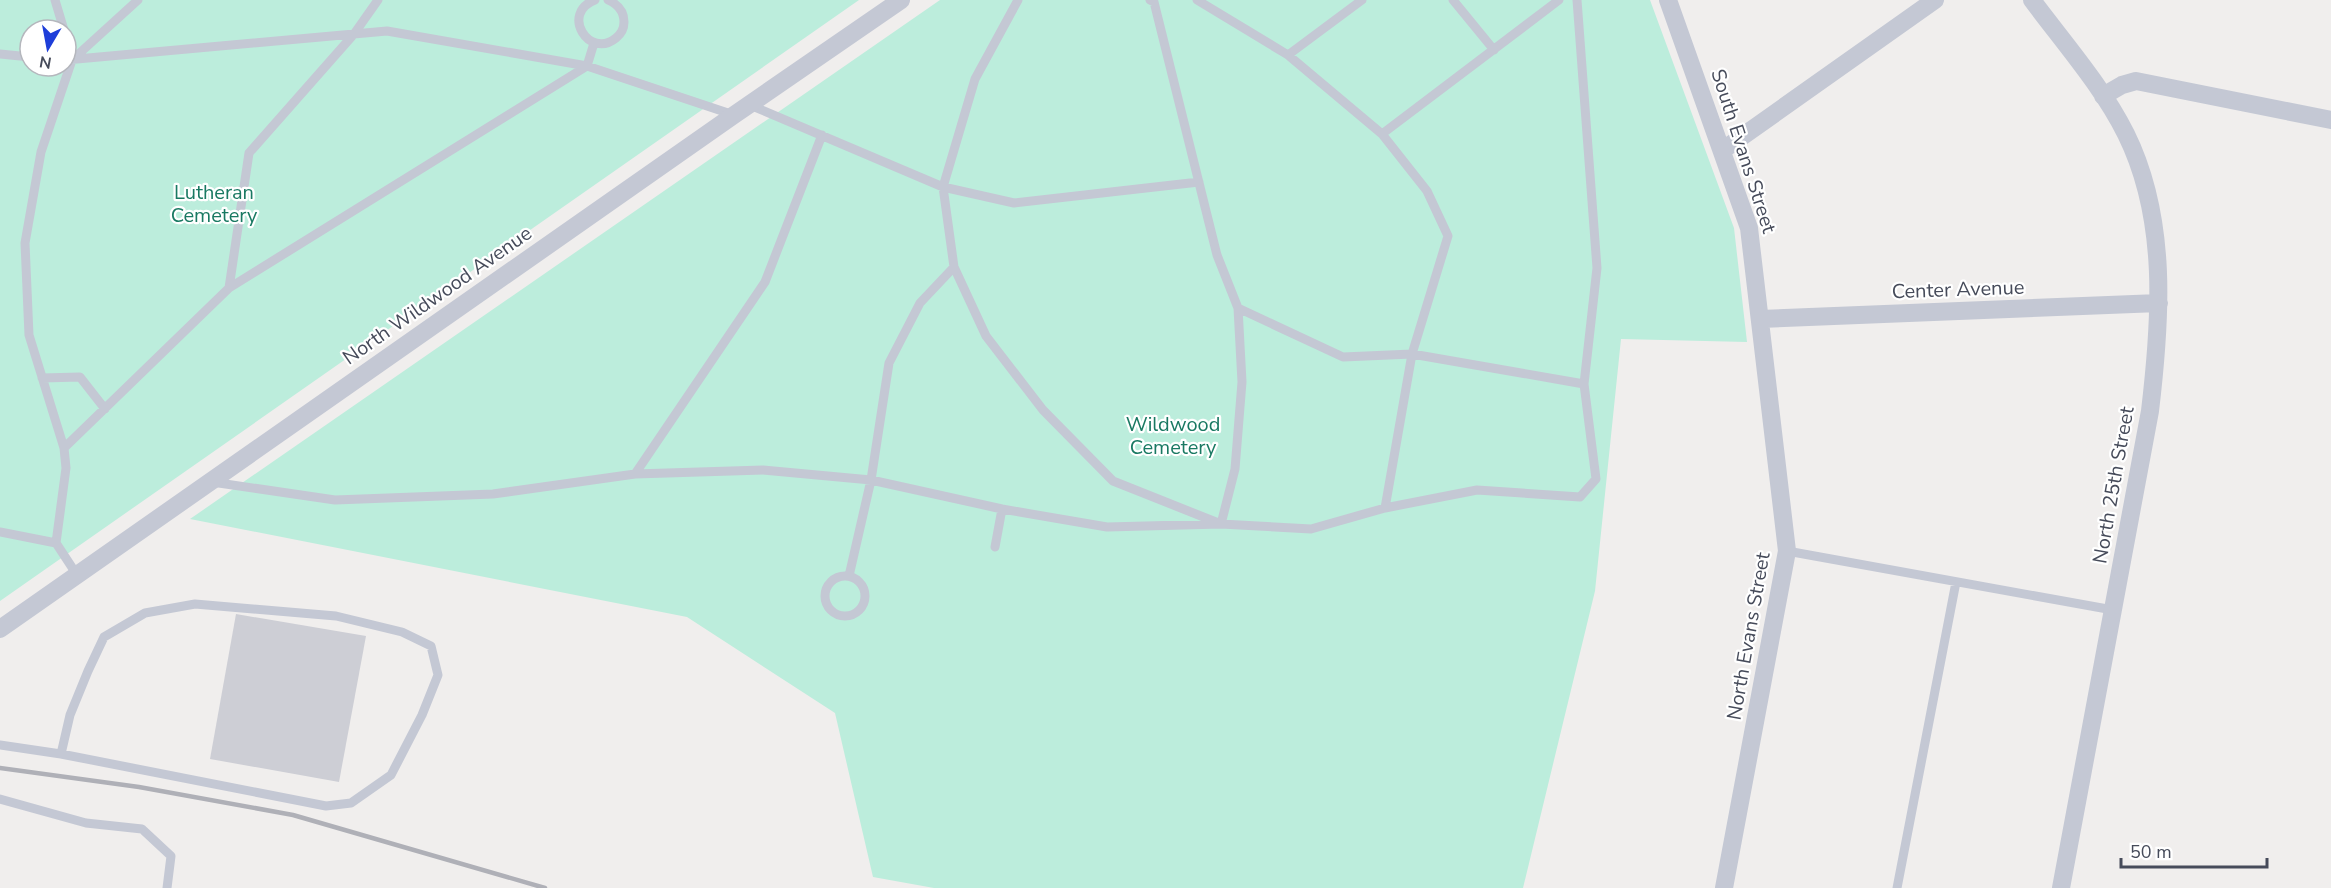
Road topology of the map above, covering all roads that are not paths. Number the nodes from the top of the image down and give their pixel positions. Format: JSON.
{"nodes":[{"id":1,"x":55,"y":0,"type":"edge"},
{"id":2,"x":138,"y":0,"type":"edge"},
{"id":3,"x":378,"y":0,"type":"edge"},
{"id":4,"x":595,"y":0,"type":"edge"},
{"id":5,"x":608,"y":0,"type":"edge"},
{"id":6,"x":901,"y":0,"type":"edge"},
{"id":7,"x":1018,"y":0,"type":"edge"},
{"id":8,"x":1197,"y":0,"type":"edge"},
{"id":9,"x":1362,"y":0,"type":"edge"},
{"id":10,"x":1453,"y":0,"type":"edge"},
{"id":11,"x":1559,"y":0,"type":"edge"},
{"id":12,"x":1577,"y":0,"type":"edge"},
{"id":13,"x":1668,"y":0,"type":"edge"},
{"id":14,"x":1935,"y":0,"type":"edge"},
{"id":15,"x":2032,"y":0,"type":"edge"},
{"id":16,"x":1154,"y":1,"type":"edge"},
{"id":17,"x":60,"y":18,"type":"edge"},
{"id":18,"x":354,"y":34,"type":"junction"},
{"id":19,"x":594,"y":43,"type":"junction"},
{"id":20,"x":1494,"y":50,"type":"junction"},
{"id":21,"x":78,"y":52,"type":"edge"},
{"id":22,"x":0,"y":54,"type":"edge"},
{"id":23,"x":1288,"y":55,"type":"junction"},
{"id":24,"x":18,"y":56,"type":"edge"},
{"id":25,"x":78,"y":59,"type":"edge"},
{"id":26,"x":587,"y":66,"type":"junction"},
{"id":27,"x":64,"y":78,"type":"edge"},
{"id":28,"x":2103,"y":96,"type":"junction"},
{"id":29,"x":749,"y":104,"type":"junction"},
{"id":30,"x":734,"y":115,"type":"junction"},
{"id":31,"x":2331,"y":120,"type":"edge"},
{"id":32,"x":1382,"y":134,"type":"junction"},
{"id":33,"x":822,"y":135,"type":"junction"},
{"id":34,"x":1723,"y":150,"type":"junction"},
{"id":35,"x":1199,"y":182,"type":"junction"},
{"id":36,"x":943,"y":187,"type":"junction"},
{"id":37,"x":954,"y":267,"type":"junction"},
{"id":38,"x":229,"y":288,"type":"junction"},
{"id":39,"x":2158,"y":303,"type":"junction"},
{"id":40,"x":1238,"y":308,"type":"junction"},
{"id":41,"x":1760,"y":320,"type":"junction"},
{"id":42,"x":1412,"y":354,"type":"junction"},
{"id":43,"x":42,"y":378,"type":"junction"},
{"id":44,"x":1584,"y":384,"type":"junction"},
{"id":45,"x":105,"y":409,"type":"junction"},
{"id":46,"x":64,"y":448,"type":"junction"},
{"id":47,"x":635,"y":474,"type":"junction"},
{"id":48,"x":871,"y":480,"type":"junction"},
{"id":49,"x":210,"y":482,"type":"junction"},
{"id":50,"x":1385,"y":508,"type":"junction"},
{"id":51,"x":1002,"y":509,"type":"junction"},
{"id":52,"x":1221,"y":524,"type":"junction"},
{"id":53,"x":0,"y":532,"type":"edge"},
{"id":54,"x":56,"y":543,"type":"junction"},
{"id":55,"x":995,"y":546,"type":"dead end"},
{"id":56,"x":1787,"y":551,"type":"junction"},
{"id":57,"x":77,"y":576,"type":"junction"},
{"id":58,"x":849,"y":576,"type":"junction"},
{"id":59,"x":1956,"y":582,"type":"junction"},
{"id":60,"x":2113,"y":610,"type":"junction"},
{"id":61,"x":0,"y":629,"type":"edge"},
{"id":62,"x":0,"y":745,"type":"edge"},
{"id":63,"x":61,"y":754,"type":"junction"},
{"id":64,"x":0,"y":799,"type":"edge"},
{"id":65,"x":167,"y":888,"type":"edge"},
{"id":66,"x":1724,"y":888,"type":"edge"},
{"id":67,"x":1897,"y":888,"type":"edge"},
{"id":68,"x":2061,"y":888,"type":"edge"}],
"edges":[{"from":1,"to":17,"type":"lane"},
{"from":2,"to":21,"type":"lane"},
{"from":3,"to":18,"type":"lane"},
{"from":4,"to":19,"type":"lane"},
{"from":5,"to":19,"type":"lane"},
{"from":6,"to":29,"type":"street","name":"North Wildwood Avenue"},
{"from":7,"to":36,"type":"lane"},
{"from":8,"to":23,"type":"lane"},
{"from":9,"to":23,"type":"lane"},
{"from":10,"to":20,"type":"lane"},
{"from":11,"to":20,"type":"lane"},
{"from":12,"to":44,"type":"lane"},
{"from":13,"to":34,"type":"street","name":"South Evans Street"},
{"from":14,"to":34,"type":"street"},
{"from":15,"to":28,"type":"street","name":"North 25th Street"},
{"from":16,"to":35,"type":"lane"},
{"from":18,"to":25,"type":"lane"},
{"from":18,"to":26,"type":"lane"},
{"from":18,"to":38,"type":"lane"},
{"from":19,"to":26,"type":"lane"},
{"from":20,"to":32,"type":"lane"},
{"from":22,"to":24,"type":"lane"},
{"from":23,"to":32,"type":"lane"},
{"from":26,"to":30,"type":"lane"},
{"from":26,"to":38,"type":"lane"},
{"from":27,"to":43,"type":"lane"},
{"from":28,"to":31,"type":"street"},
{"from":28,"to":39,"type":"street","name":"North 25th Street"},
{"from":29,"to":30,"type":"street","name":"North Wildwood Avenue"},
{"from":29,"to":33,"type":"lane"},
{"from":30,"to":49,"type":"street","name":"North Wildwood Avenue"},
{"from":32,"to":42,"type":"lane"},
{"from":33,"to":36,"type":"lane"},
{"from":33,"to":47,"type":"lane"},
{"from":34,"to":41,"type":"street","name":"South Evans Street"},
{"from":35,"to":36,"type":"lane"},
{"from":35,"to":40,"type":"lane"},
{"from":36,"to":37,"type":"lane"},
{"from":37,"to":48,"type":"lane"},
{"from":37,"to":52,"type":"lane"},
{"from":38,"to":45,"type":"lane"},
{"from":39,"to":41,"type":"street","name":"Center Avenue"},
{"from":39,"to":60,"type":"street","name":"North 25th Street"},
{"from":40,"to":42,"type":"lane"},
{"from":40,"to":52,"type":"lane"},
{"from":41,"to":56,"type":"street","name":"North Evans Street"},
{"from":42,"to":44,"type":"lane"},
{"from":42,"to":50,"type":"lane"},
{"from":43,"to":45,"type":"lane"},
{"from":43,"to":46,"type":"lane"},
{"from":44,"to":50,"type":"lane"},
{"from":45,"to":46,"type":"lane"},
{"from":46,"to":54,"type":"lane"},
{"from":47,"to":48,"type":"lane"},
{"from":47,"to":49,"type":"lane"},
{"from":48,"to":51,"type":"lane"},
{"from":48,"to":58,"type":"lane"},
{"from":49,"to":57,"type":"street","name":"North Wildwood Avenue"},
{"from":50,"to":52,"type":"lane"},
{"from":51,"to":52,"type":"lane"},
{"from":51,"to":55,"type":"lane"},
{"from":53,"to":54,"type":"lane"},
{"from":54,"to":57,"type":"lane"},
{"from":56,"to":59,"type":"lane"},
{"from":56,"to":66,"type":"street","name":"North Evans Street"},
{"from":57,"to":61,"type":"street","name":"North Wildwood Avenue"},
{"from":58,"to":58,"type":"lane"},
{"from":59,"to":60,"type":"lane"},
{"from":59,"to":67,"type":"lane"},
{"from":60,"to":68,"type":"street","name":"North 25th Street"},
{"from":62,"to":63,"type":"lane"},
{"from":63,"to":63,"type":"lane"},
{"from":64,"to":65,"type":"lane"}]}
